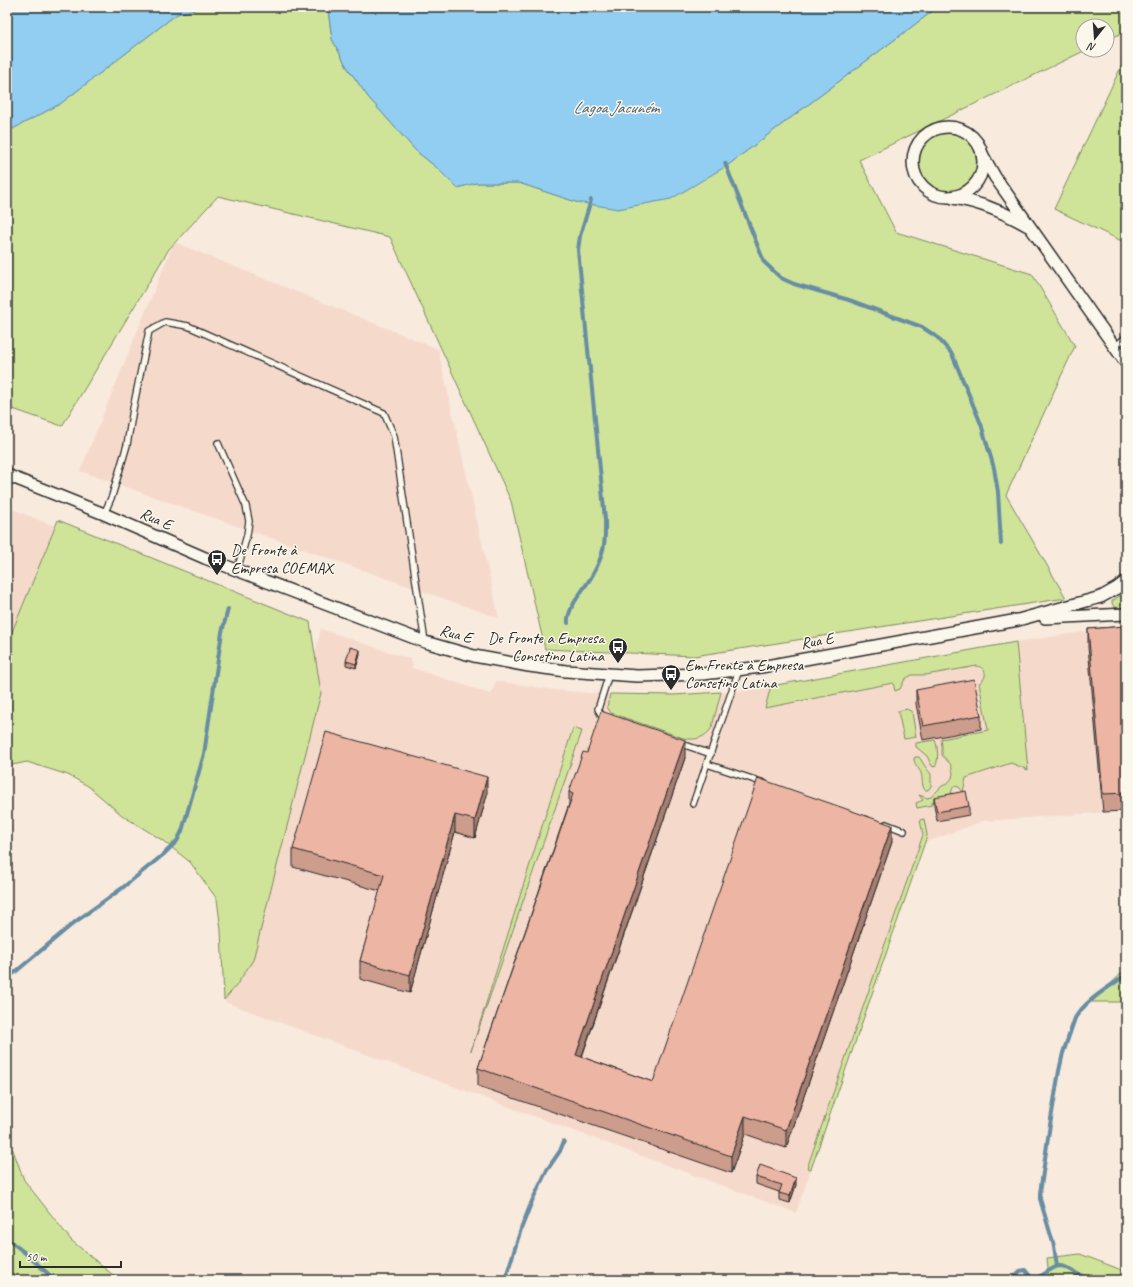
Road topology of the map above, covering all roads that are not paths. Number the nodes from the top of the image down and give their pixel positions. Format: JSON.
{"nodes":[{"id":1,"x":982,"y":154,"type":"junction"},
{"id":2,"x":946,"y":197,"type":"junction"},
{"id":3,"x":1032,"y":229,"type":"junction"},
{"id":4,"x":1126,"y":337,"type":"edge"},
{"id":5,"x":1115,"y":347,"type":"junction"},
{"id":6,"x":1126,"y":363,"type":"edge"},
{"id":7,"x":218,"y":443,"type":"dead end"},
{"id":8,"x":7,"y":475,"type":"edge"},
{"id":9,"x":104,"y":514,"type":"junction"},
{"id":10,"x":237,"y":571,"type":"junction"},
{"id":11,"x":1126,"y":581,"type":"edge"},
{"id":12,"x":1126,"y":614,"type":"edge"},
{"id":13,"x":1018,"y":620,"type":"junction"},
{"id":14,"x":425,"y":642,"type":"junction"},
{"id":15,"x":739,"y":670,"type":"junction"},
{"id":16,"x":609,"y":674,"type":"junction"},
{"id":17,"x":613,"y":721,"type":"edge"},
{"id":18,"x":673,"y":741,"type":"edge"},
{"id":19,"x":711,"y":754,"type":"junction"},
{"id":20,"x":707,"y":764,"type":"junction"},
{"id":21,"x":773,"y":786,"type":"edge"},
{"id":22,"x":693,"y":804,"type":"dead end"},
{"id":23,"x":882,"y":823,"type":"edge"},
{"id":24,"x":904,"y":831,"type":"dead end"}],
"edges":[{"from":1,"to":2,"type":"street"},
{"from":1,"to":2,"type":"street"},
{"from":1,"to":3,"type":"street"},
{"from":2,"to":3,"type":"street"},
{"from":3,"to":5,"type":"street"},
{"from":4,"to":5,"type":"lane"},
{"from":5,"to":6,"type":"street"},
{"from":7,"to":10,"type":"lane"},
{"from":8,"to":9,"type":"street","name":"Rua E"},
{"from":9,"to":10,"type":"street","name":"Rua E"},
{"from":9,"to":14,"type":"lane"},
{"from":10,"to":14,"type":"street","name":"Rua E"},
{"from":11,"to":13,"type":"street","name":"Rua E"},
{"from":12,"to":13,"type":"street","name":"Rua E"},
{"from":13,"to":15,"type":"street","name":"Rua E"},
{"from":14,"to":16,"type":"street","name":"Rua E"},
{"from":15,"to":16,"type":"street","name":"Rua E"},
{"from":15,"to":19,"type":"lane"},
{"from":16,"to":17,"type":"lane"},
{"from":18,"to":19,"type":"lane"},
{"from":19,"to":20,"type":"lane"},
{"from":20,"to":21,"type":"lane"},
{"from":20,"to":22,"type":"lane"},
{"from":23,"to":24,"type":"lane"}]}
